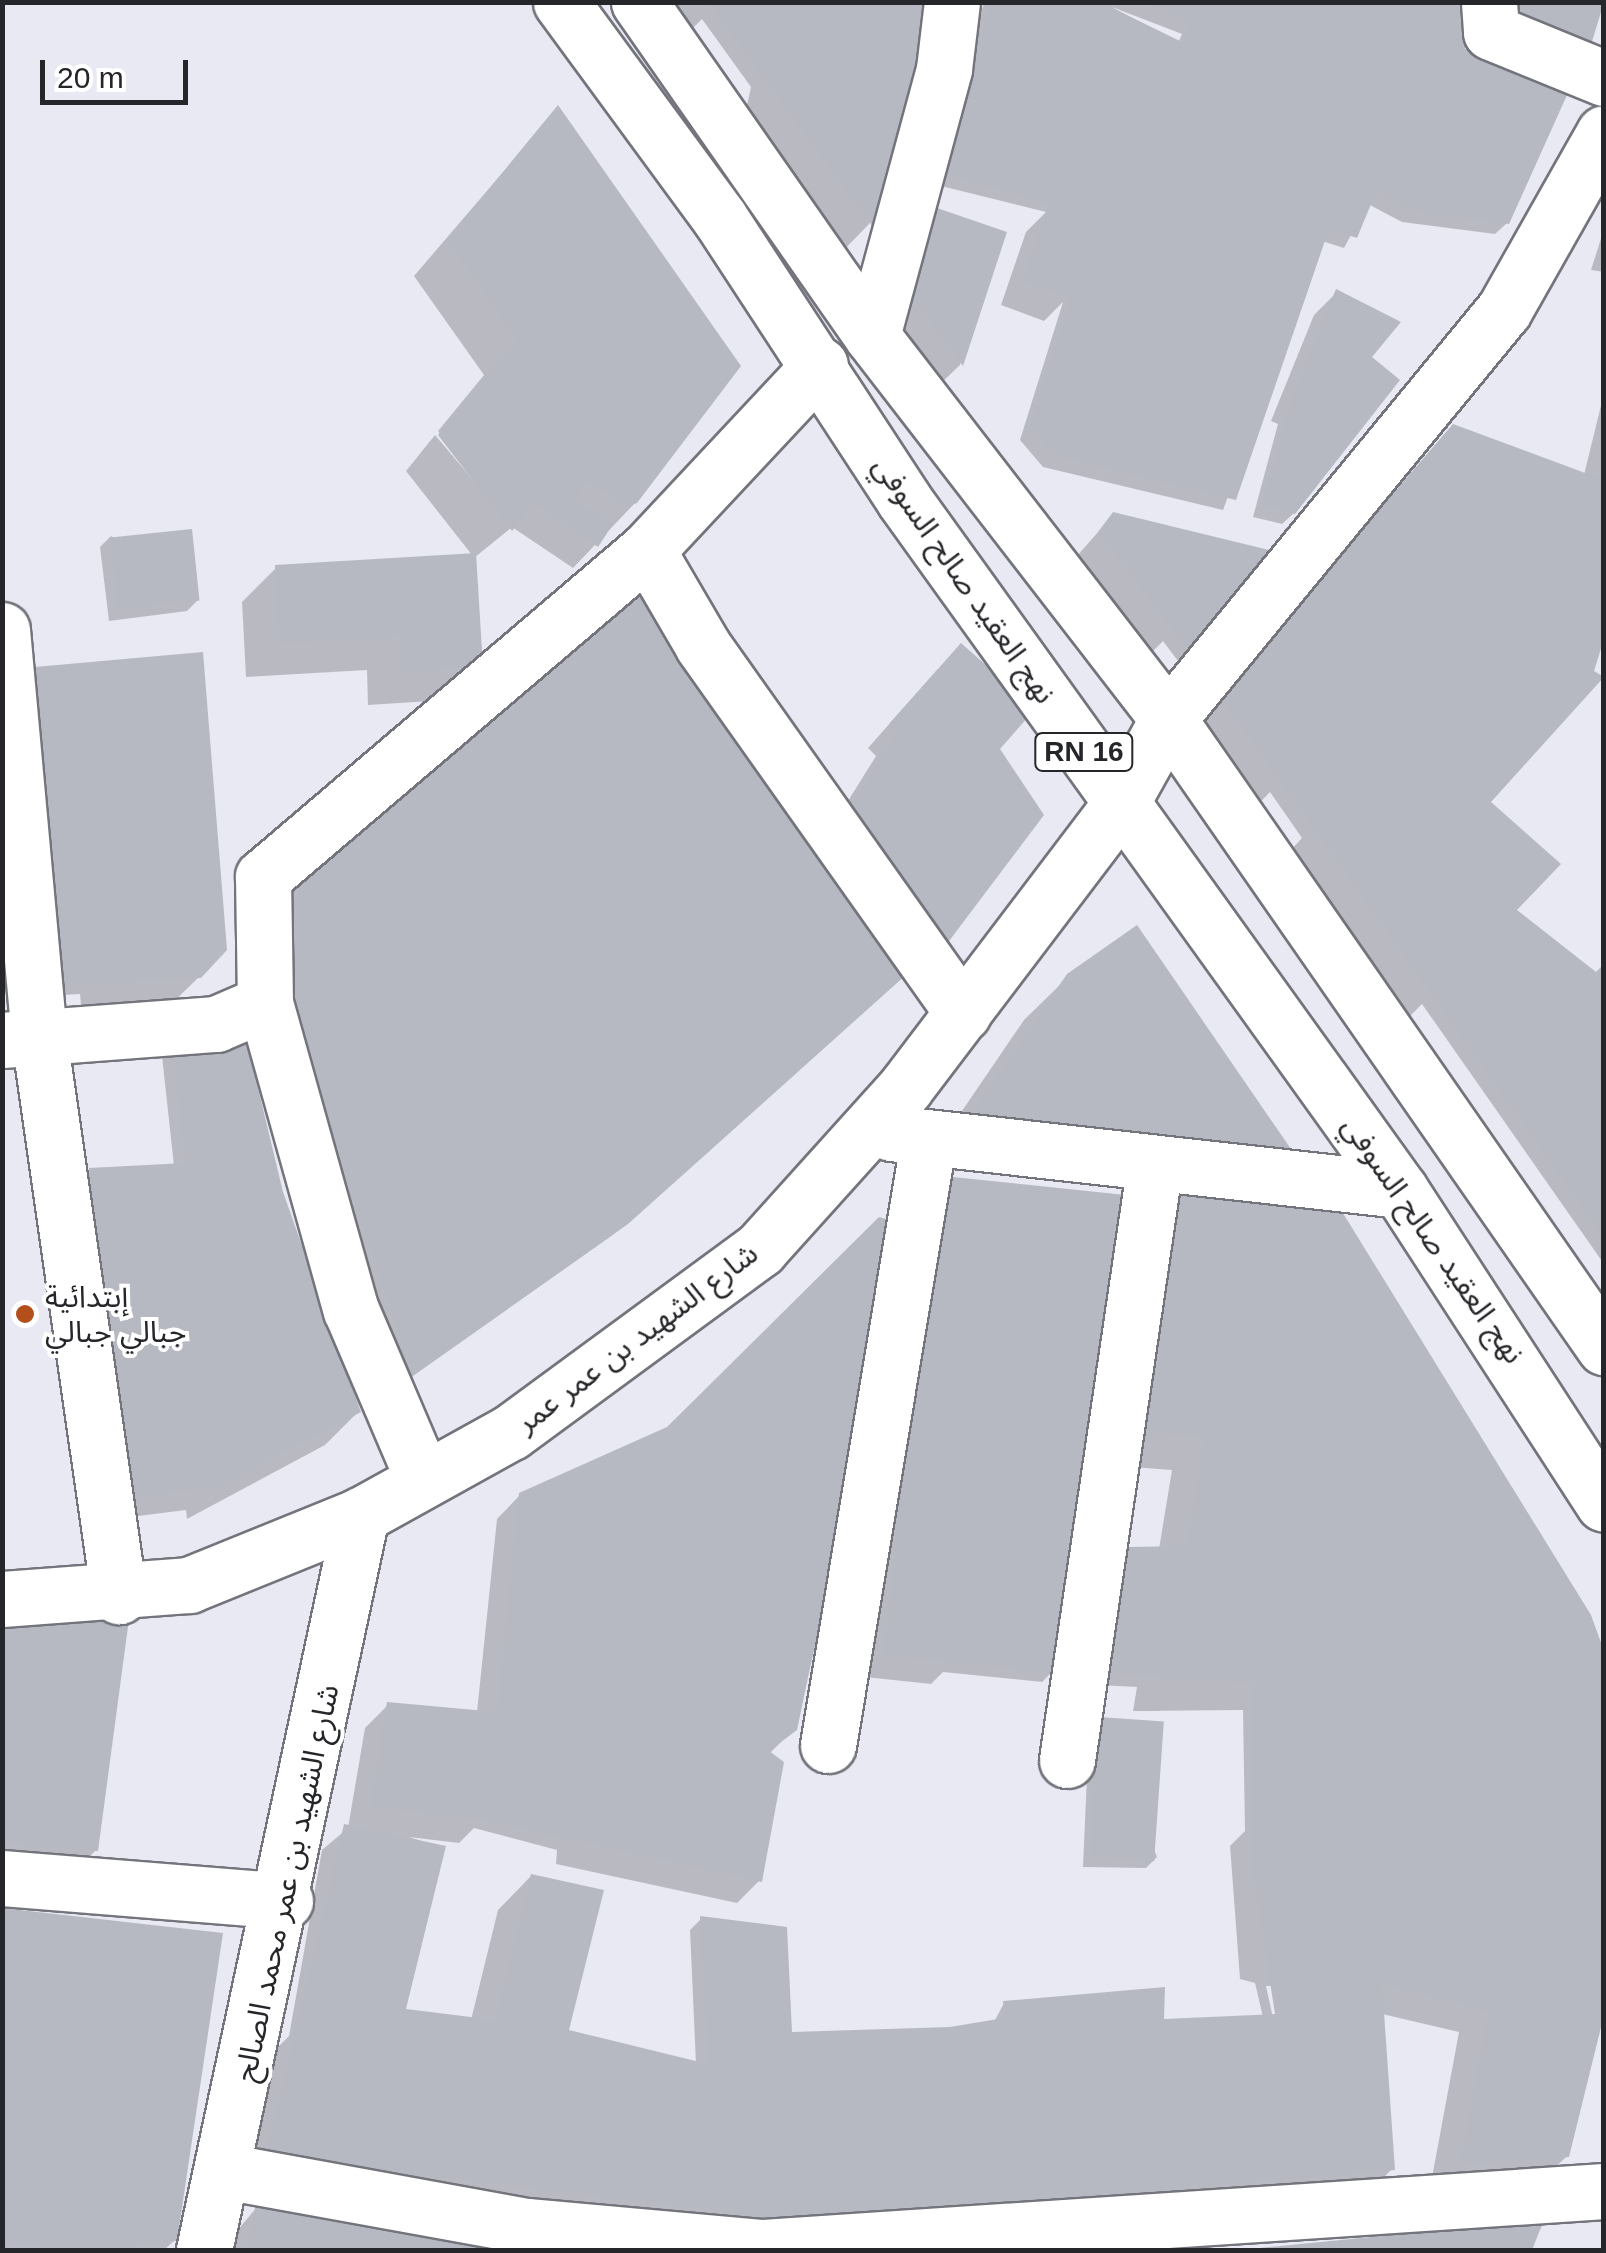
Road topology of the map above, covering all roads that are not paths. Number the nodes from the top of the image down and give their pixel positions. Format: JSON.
{"nodes":[{"id":1,"x":561,"y":2,"type":"edge"},
{"id":2,"x":639,"y":2,"type":"edge"},
{"id":3,"x":952,"y":2,"type":"edge"},
{"id":4,"x":1488,"y":2,"type":"edge"},
{"id":5,"x":1604,"y":78,"type":"edge"},
{"id":6,"x":1604,"y":133,"type":"edge"},
{"id":7,"x":872,"y":336,"type":"junction"},
{"id":8,"x":820,"y":365,"type":"junction"},
{"id":9,"x":647,"y":550,"type":"junction"},
{"id":10,"x":2,"y":630,"type":"edge"},
{"id":11,"x":1168,"y":719,"type":"junction"},
{"id":12,"x":1121,"y":803,"type":"junction"},
{"id":13,"x":265,"y":1003,"type":"junction"},
{"id":14,"x":963,"y":1013,"type":"junction"},
{"id":15,"x":21,"y":1038,"type":"edge"},
{"id":16,"x":866,"y":1130,"type":"junction"},
{"id":17,"x":930,"y":1137,"type":"junction"},
{"id":18,"x":1155,"y":1163,"type":"junction"},
{"id":19,"x":1400,"y":1190,"type":"junction"},
{"id":20,"x":1600,"y":1333,"type":"edge"},
{"id":21,"x":424,"y":1479,"type":"junction"},
{"id":22,"x":1604,"y":1504,"type":"edge"},
{"id":23,"x":361,"y":1514,"type":"junction"},
{"id":24,"x":118,"y":1596,"type":"junction"},
{"id":25,"x":2,"y":1599,"type":"edge"},
{"id":26,"x":828,"y":1745,"type":"dead end"},
{"id":27,"x":1067,"y":1760,"type":"dead end"},
{"id":28,"x":2,"y":1878,"type":"edge"},
{"id":29,"x":285,"y":1902,"type":"junction"},
{"id":30,"x":224,"y":2172,"type":"junction"},
{"id":31,"x":1604,"y":2191,"type":"edge"},
{"id":32,"x":1045,"y":2240,"type":"edge"},
{"id":33,"x":763,"y":2249,"type":"edge"},
{"id":34,"x":204,"y":2250,"type":"edge"}],
"edges":[{"from":1,"to":8,"type":"street","name":"نهج العقيد صالح السوفي","number":"RN 16"},
{"from":2,"to":7,"type":"street","number":"RN 16"},
{"from":3,"to":7,"type":"street"},
{"from":4,"to":5,"type":"street"},
{"from":6,"to":11,"type":"street","name":"شارع الشهيد بن عمر عمر"},
{"from":7,"to":11,"type":"street","number":"RN 16"},
{"from":8,"to":9,"type":"street"},
{"from":8,"to":12,"type":"street","name":"نهج العقيد صالح السوفي","number":"RN 16"},
{"from":9,"to":13,"type":"street"},
{"from":9,"to":14,"type":"street"},
{"from":10,"to":15,"type":"street"},
{"from":11,"to":12,"type":"street","name":"شارع الشهيد بن عمر عمر"},
{"from":11,"to":20,"type":"street","number":"RN 16"},
{"from":12,"to":14,"type":"street","name":"شارع الشهيد بن عمر عمر"},
{"from":12,"to":19,"type":"street","name":"نهج العقيد صالح السوفي","number":"RN 16"},
{"from":13,"to":15,"type":"street"},
{"from":13,"to":21,"type":"street"},
{"from":14,"to":16,"type":"street","name":"شارع الشهيد بن عمر عمر"},
{"from":15,"to":24,"type":"street"},
{"from":16,"to":17,"type":"street"},
{"from":16,"to":21,"type":"street","name":"شارع الشهيد بن عمر عمر"},
{"from":17,"to":18,"type":"street"},
{"from":17,"to":26,"type":"street"},
{"from":18,"to":19,"type":"street"},
{"from":18,"to":27,"type":"street"},
{"from":19,"to":22,"type":"street","name":"نهج العقيد صالح السوفي","number":"RN 16"},
{"from":21,"to":23,"type":"street","name":"شارع الشهيد بن عمر عمر"},
{"from":23,"to":24,"type":"street","name":"شارع الشهيد بن عمر عمر"},
{"from":23,"to":29,"type":"street","name":"شارع الشهيد بن عمر محمد الصالح"},
{"from":24,"to":25,"type":"street","name":"شارع الشهيد بن عمر عمر"},
{"from":28,"to":29,"type":"street"},
{"from":29,"to":30,"type":"street","name":"شارع الشهيد بن عمر محمد الصالح"},
{"from":30,"to":33,"type":"street"},
{"from":30,"to":34,"type":"street","name":"شارع الشهيد بن عمر محمد الصالح"},
{"from":31,"to":32,"type":"street"},
{"from":32,"to":33,"type":"street"}]}
